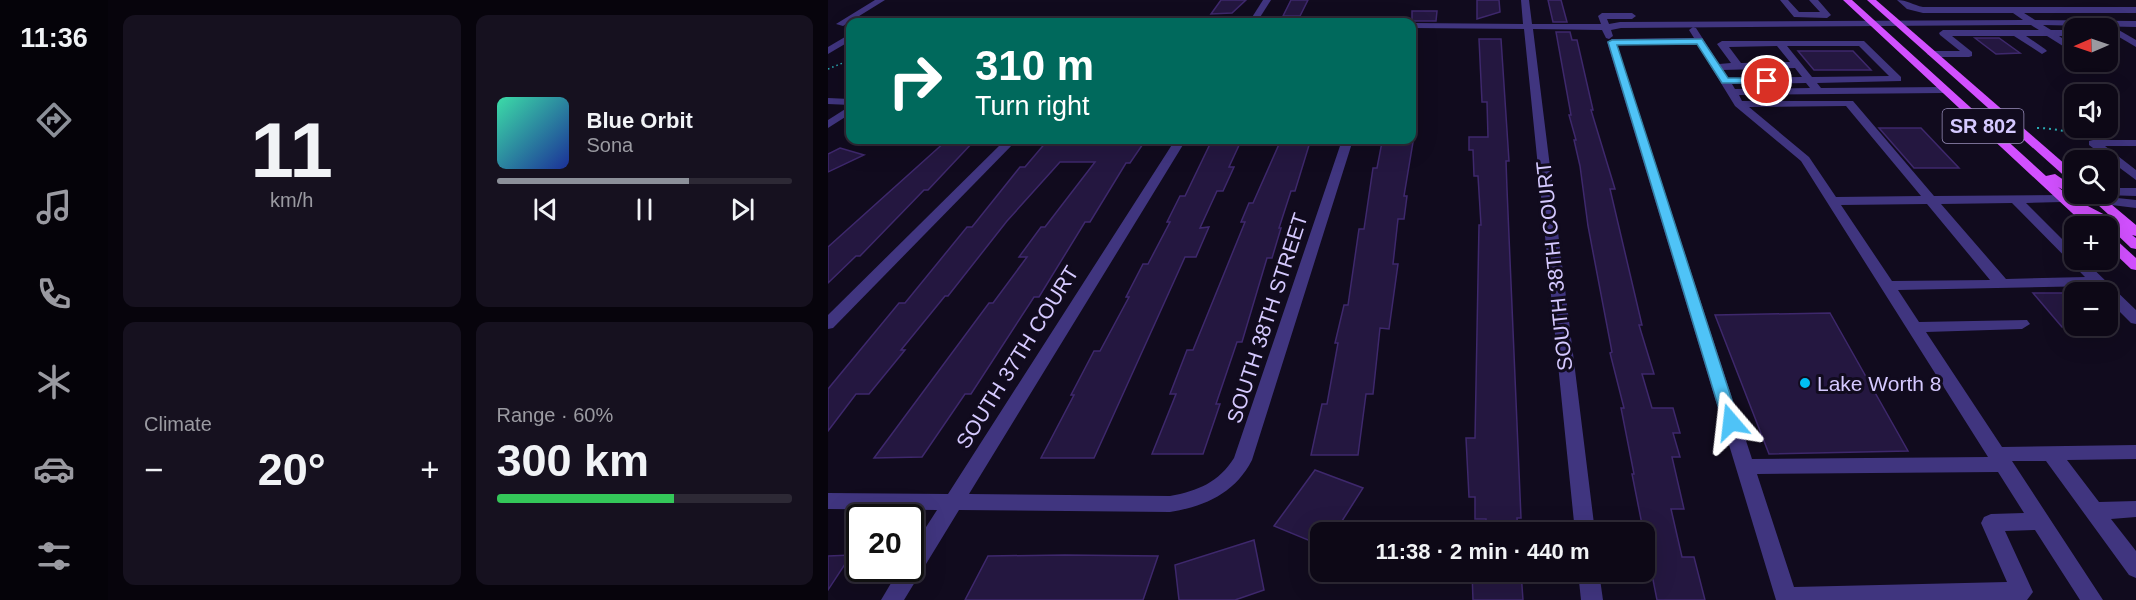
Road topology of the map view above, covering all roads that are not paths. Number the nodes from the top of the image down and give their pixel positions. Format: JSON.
{"nodes":[{"id":1,"x":881,"y":0,"type":"edge"},
{"id":2,"x":1267,"y":0,"type":"edge"},
{"id":3,"x":1525,"y":0,"type":"edge"},
{"id":4,"x":1784,"y":0,"type":"edge"},
{"id":5,"x":1813,"y":0,"type":"edge"},
{"id":6,"x":1847,"y":0,"type":"edge"},
{"id":7,"x":1871,"y":0,"type":"edge"},
{"id":8,"x":1901,"y":0,"type":"edge"},
{"id":9,"x":1931,"y":0,"type":"edge"},
{"id":10,"x":2000,"y":0,"type":"edge"},
{"id":11,"x":2034,"y":0,"type":"edge"},
{"id":12,"x":2064,"y":0,"type":"edge"},
{"id":13,"x":1945,"y":10,"type":"junction"},
{"id":14,"x":2015,"y":10,"type":"junction"},
{"id":15,"x":2050,"y":10,"type":"junction"},
{"id":16,"x":2081,"y":10,"type":"junction"},
{"id":17,"x":2136,"y":10,"type":"edge"},
{"id":18,"x":1675,"y":16,"type":"junction"},
{"id":19,"x":850,"y":18,"type":"edge"},
{"id":20,"x":1256,"y":18,"type":"edge"},
{"id":21,"x":2096,"y":18,"type":"edge"},
{"id":22,"x":846,"y":20,"type":"edge"},
{"id":23,"x":2034,"y":22,"type":"junction"},
{"id":24,"x":2064,"y":22,"type":"edge"},
{"id":25,"x":2118,"y":22,"type":"edge"},
{"id":26,"x":2136,"y":22,"type":"edge"},
{"id":27,"x":828,"y":24,"type":"edge"},
{"id":28,"x":840,"y":24,"type":"junction"},
{"id":29,"x":846,"y":24,"type":"edge"},
{"id":30,"x":1773,"y":24,"type":"junction"},
{"id":31,"x":1874,"y":24,"type":"junction"},
{"id":32,"x":1898,"y":24,"type":"junction"},
{"id":33,"x":1416,"y":26,"type":"edge"},
{"id":34,"x":1527,"y":26,"type":"junction"},
{"id":35,"x":1610,"y":27,"type":"junction"},
{"id":36,"x":1691,"y":32,"type":"junction"},
{"id":37,"x":2118,"y":32,"type":"edge"},
{"id":38,"x":2136,"y":32,"type":"edge"},
{"id":39,"x":2016,"y":33,"type":"junction"},
{"id":40,"x":2048,"y":33,"type":"junction"},
{"id":41,"x":2064,"y":33,"type":"edge"},
{"id":42,"x":2118,"y":35,"type":"edge"},
{"id":43,"x":828,"y":36,"type":"edge"},
{"id":44,"x":846,"y":37,"type":"edge"},
{"id":45,"x":846,"y":40,"type":"edge"},
{"id":46,"x":1612,"y":42,"type":"junction"},
{"id":47,"x":1780,"y":43,"type":"junction"},
{"id":48,"x":2064,"y":43,"type":"edge"},
{"id":49,"x":2136,"y":44,"type":"edge"},
{"id":50,"x":828,"y":51,"type":"edge"},
{"id":51,"x":2042,"y":51,"type":"dead end"},
{"id":52,"x":1932,"y":54,"type":"junction"},
{"id":53,"x":1798,"y":65,"type":"junction"},
{"id":54,"x":1738,"y":66,"type":"junction"},
{"id":55,"x":1716,"y":67,"type":"junction"},
{"id":56,"x":1810,"y":80,"type":"junction"},
{"id":57,"x":1944,"y":90,"type":"junction"},
{"id":58,"x":1818,"y":91,"type":"junction"},
{"id":59,"x":1732,"y":92,"type":"junction"},
{"id":60,"x":828,"y":101,"type":"edge"},
{"id":61,"x":846,"y":102,"type":"edge"},
{"id":62,"x":846,"y":112,"type":"edge"},
{"id":63,"x":828,"y":125,"type":"edge"},
{"id":64,"x":2136,"y":143,"type":"edge"},
{"id":65,"x":1007,"y":144,"type":"edge"},
{"id":66,"x":1177,"y":144,"type":"edge"},
{"id":67,"x":1347,"y":144,"type":"edge"},
{"id":68,"x":2064,"y":169,"type":"edge"},
{"id":69,"x":2136,"y":176,"type":"edge"},
{"id":70,"x":2064,"y":188,"type":"edge"},
{"id":71,"x":2136,"y":192,"type":"edge"},
{"id":72,"x":2118,"y":194,"type":"edge"},
{"id":73,"x":2064,"y":196,"type":"edge"},
{"id":74,"x":1932,"y":200,"type":"junction"},
{"id":75,"x":2015,"y":200,"type":"junction"},
{"id":76,"x":2118,"y":200,"type":"edge"},
{"id":77,"x":1833,"y":201,"type":"junction"},
{"id":78,"x":2082,"y":204,"type":"edge"},
{"id":79,"x":2109,"y":204,"type":"edge"},
{"id":80,"x":2136,"y":204,"type":"edge"},
{"id":81,"x":2136,"y":232,"type":"edge"},
{"id":82,"x":2136,"y":244,"type":"edge"},
{"id":83,"x":2064,"y":248,"type":"edge"},
{"id":84,"x":2118,"y":249,"type":"edge"},
{"id":85,"x":2136,"y":266,"type":"edge"},
{"id":86,"x":2086,"y":270,"type":"edge"},
{"id":87,"x":2098,"y":281,"type":"junction"},
{"id":88,"x":2002,"y":284,"type":"junction"},
{"id":89,"x":1888,"y":286,"type":"junction"},
{"id":90,"x":2136,"y":319,"type":"edge"},
{"id":91,"x":828,"y":324,"type":"edge"},
{"id":92,"x":2022,"y":324,"type":"dead end"},
{"id":93,"x":1914,"y":327,"type":"junction"},
{"id":94,"x":2136,"y":452,"type":"edge"},
{"id":95,"x":2051,"y":453,"type":"junction"},
{"id":96,"x":2000,"y":459,"type":"junction"},
{"id":97,"x":1745,"y":467,"type":"junction"},
{"id":98,"x":828,"y":501,"type":"edge"},
{"id":99,"x":952,"y":502,"type":"junction"},
{"id":100,"x":2136,"y":509,"type":"edge"},
{"id":101,"x":2093,"y":511,"type":"junction"},
{"id":102,"x":2041,"y":521,"type":"junction"},
{"id":103,"x":1583,"y":522,"type":"edge"},
{"id":104,"x":2136,"y":568,"type":"edge"},
{"id":105,"x":1590,"y":582,"type":"edge"},
{"id":106,"x":1787,"y":599,"type":"edge"},
{"id":107,"x":892,"y":600,"type":"edge"},
{"id":108,"x":1592,"y":600,"type":"edge"},
{"id":109,"x":2092,"y":600,"type":"edge"}],
"edges":[{"from":1,"to":19,"type":"street"},
{"from":2,"to":20,"type":"street"},
{"from":3,"to":34,"type":"street","name":"SOUTH 38TH COURT"},
{"from":4,"to":5,"type":"street"},
{"from":6,"to":31,"type":"main road","number":"SR 802"},
{"from":7,"to":32,"type":"main road","number":"SR 802"},
{"from":8,"to":13,"type":"street"},
{"from":9,"to":13,"type":"street"},
{"from":10,"to":14,"type":"street"},
{"from":11,"to":15,"type":"street"},
{"from":12,"to":16,"type":"street"},
{"from":13,"to":14,"type":"street"},
{"from":14,"to":15,"type":"street"},
{"from":14,"to":23,"type":"street"},
{"from":15,"to":16,"type":"street"},
{"from":16,"to":17,"type":"street"},
{"from":16,"to":21,"type":"street"},
{"from":18,"to":30,"type":"street"},
{"from":18,"to":35,"type":"street"},
{"from":18,"to":36,"type":"street"},
{"from":22,"to":28,"type":"street"},
{"from":23,"to":24,"type":"street"},
{"from":23,"to":32,"type":"street"},
{"from":23,"to":40,"type":"street"},
{"from":25,"to":26,"type":"street"},
{"from":27,"to":28,"type":"street"},
{"from":28,"to":29,"type":"street"},
{"from":30,"to":31,"type":"street"},
{"from":30,"to":36,"type":"street"},
{"from":31,"to":32,"type":"street"},
{"from":31,"to":36,"type":"street"},
{"from":31,"to":57,"type":"main road","number":"SR 802"},
{"from":32,"to":52,"type":"main road","number":"SR 802"},
{"from":33,"to":34,"type":"street"},
{"from":34,"to":35,"type":"street"},
{"from":34,"to":103,"type":"street","name":"SOUTH 38TH COURT"},
{"from":35,"to":36,"type":"street"},
{"from":35,"to":46,"type":"street"},
{"from":36,"to":46,"type":"street"},
{"from":36,"to":55,"type":"street"},
{"from":37,"to":38,"type":"street"},
{"from":39,"to":40,"type":"street"},
{"from":39,"to":51,"type":"street"},
{"from":39,"to":52,"type":"street"},
{"from":40,"to":41,"type":"street"},
{"from":40,"to":48,"type":"street"},
{"from":42,"to":49,"type":"street"},
{"from":43,"to":44,"type":"street"},
{"from":45,"to":50,"type":"street"},
{"from":46,"to":97,"type":"street"},
{"from":47,"to":53,"type":"street"},
{"from":47,"to":54,"type":"street"},
{"from":47,"to":56,"type":"street"},
{"from":52,"to":68,"type":"main road","number":"SR 802"},
{"from":53,"to":54,"type":"street"},
{"from":53,"to":56,"type":"street"},
{"from":54,"to":55,"type":"street"},
{"from":55,"to":59,"type":"street"},
{"from":56,"to":58,"type":"street"},
{"from":56,"to":59,"type":"street"},
{"from":57,"to":58,"type":"street"},
{"from":57,"to":70,"type":"main road","number":"SR 802"},
{"from":58,"to":59,"type":"street"},
{"from":59,"to":74,"type":"street"},
{"from":59,"to":77,"type":"street"},
{"from":60,"to":61,"type":"street"},
{"from":62,"to":63,"type":"street"},
{"from":64,"to":69,"type":"street"},
{"from":65,"to":91,"type":"street"},
{"from":66,"to":99,"type":"street","name":"SOUTH 37TH COURT"},
{"from":67,"to":99,"type":"street","name":"SOUTH 38TH STREET"},
{"from":71,"to":72,"type":"street"},
{"from":73,"to":75,"type":"street"},
{"from":74,"to":75,"type":"street"},
{"from":74,"to":77,"type":"street"},
{"from":74,"to":88,"type":"street"},
{"from":75,"to":83,"type":"street"},
{"from":76,"to":80,"type":"street"},
{"from":77,"to":89,"type":"street"},
{"from":78,"to":82,"type":"main road"},
{"from":79,"to":81,"type":"main road"},
{"from":84,"to":85,"type":"main road"},
{"from":86,"to":87,"type":"street"},
{"from":87,"to":88,"type":"street"},
{"from":87,"to":90,"type":"street"},
{"from":88,"to":89,"type":"street"},
{"from":89,"to":93,"type":"street"},
{"from":92,"to":93,"type":"street"},
{"from":93,"to":96,"type":"street"},
{"from":94,"to":95,"type":"street"},
{"from":95,"to":96,"type":"street"},
{"from":95,"to":101,"type":"street"},
{"from":96,"to":97,"type":"street"},
{"from":96,"to":102,"type":"street"},
{"from":97,"to":106,"type":"street"},
{"from":98,"to":99,"type":"street"},
{"from":99,"to":107,"type":"street","name":"SOUTH 37TH COURT"},
{"from":100,"to":101,"type":"street"},
{"from":101,"to":104,"type":"street"},
{"from":102,"to":106,"type":"street"},
{"from":102,"to":109,"type":"street"},
{"from":105,"to":108,"type":"street"}]}
